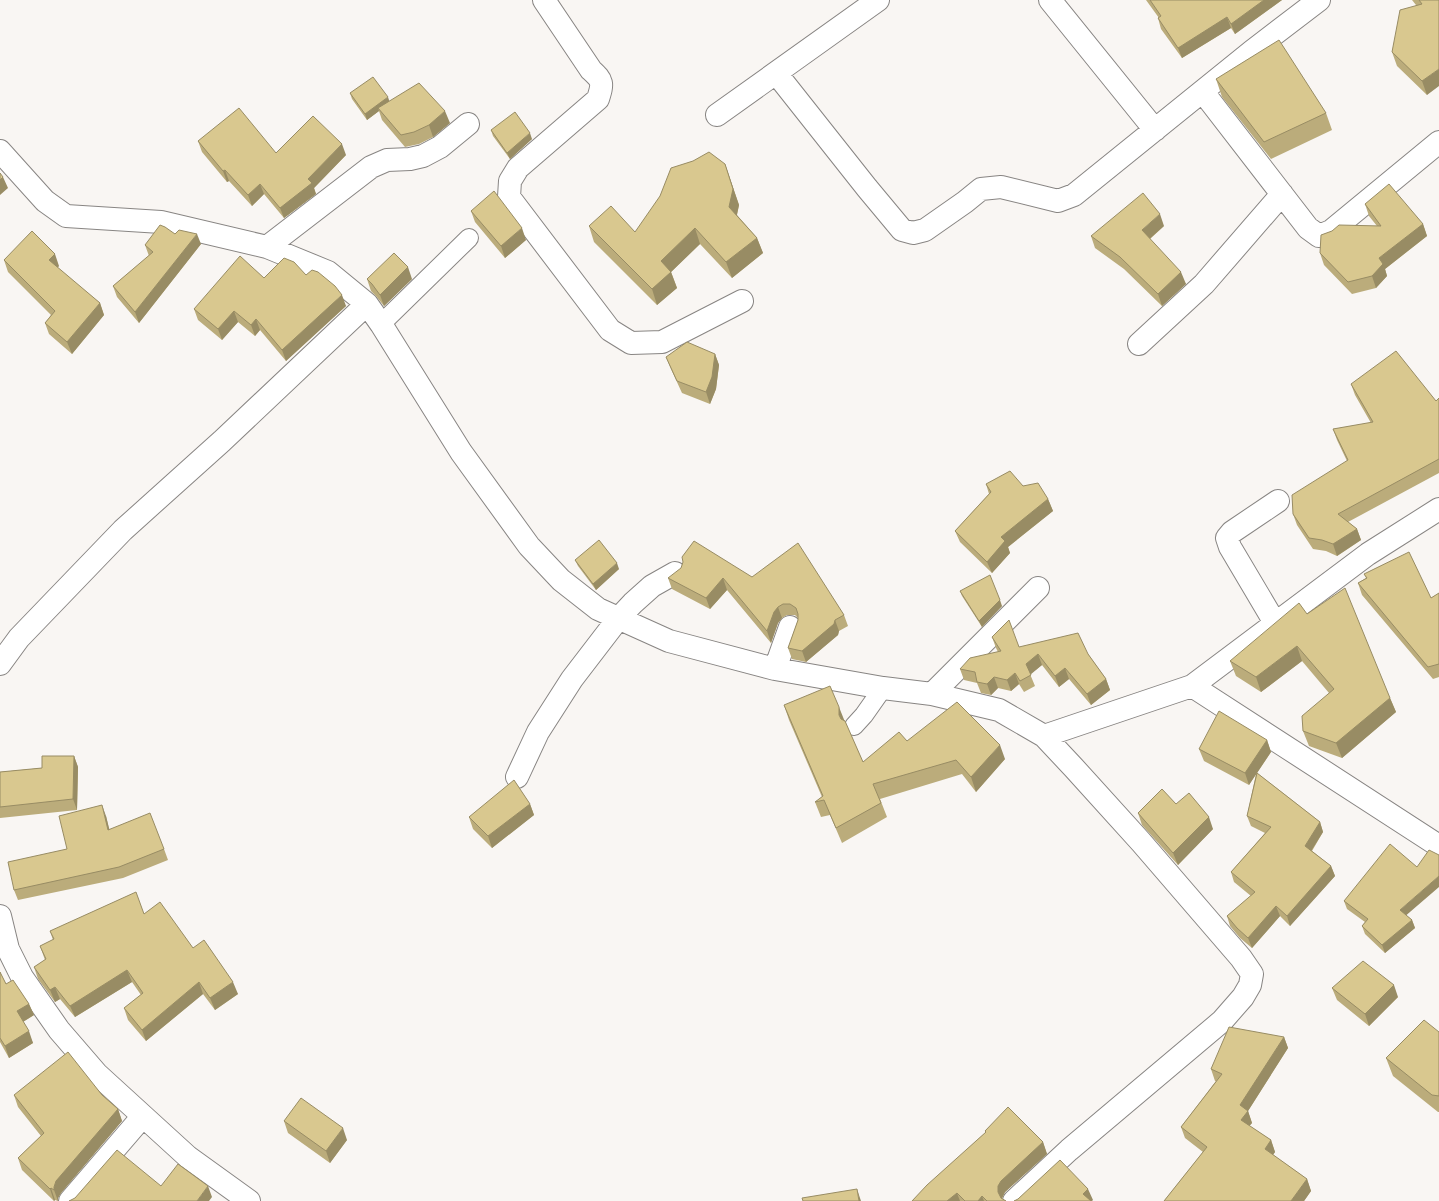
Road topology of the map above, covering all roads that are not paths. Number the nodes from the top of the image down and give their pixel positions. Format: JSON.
{"nodes":[{"id":1,"x":544,"y":0,"type":"edge"},
{"id":2,"x":878,"y":0,"type":"edge"},
{"id":3,"x":1050,"y":0,"type":"edge"},
{"id":4,"x":1319,"y":0,"type":"edge"},
{"id":5,"x":776,"y":73,"type":"junction"},
{"id":6,"x":1203,"y":92,"type":"junction"},
{"id":7,"x":717,"y":115,"type":"dead end"},
{"id":8,"x":468,"y":124,"type":"dead end"},
{"id":9,"x":1155,"y":130,"type":"junction"},
{"id":10,"x":1439,"y":142,"type":"edge"},
{"id":11,"x":0,"y":151,"type":"edge"},
{"id":12,"x":1282,"y":194,"type":"junction"},
{"id":13,"x":469,"y":238,"type":"dead end"},
{"id":14,"x":267,"y":247,"type":"junction"},
{"id":15,"x":742,"y":301,"type":"dead end"},
{"id":16,"x":367,"y":304,"type":"junction"},
{"id":17,"x":382,"y":324,"type":"junction"},
{"id":18,"x":1139,"y":344,"type":"dead end"},
{"id":19,"x":1278,"y":500,"type":"dead end"},
{"id":20,"x":1439,"y":509,"type":"edge"},
{"id":21,"x":675,"y":573,"type":"edge"},
{"id":22,"x":1038,"y":588,"type":"dead end"},
{"id":23,"x":618,"y":619,"type":"junction"},
{"id":24,"x":1275,"y":623,"type":"junction"},
{"id":25,"x":790,"y":627,"type":"dead end"},
{"id":26,"x":0,"y":664,"type":"edge"},
{"id":27,"x":775,"y":669,"type":"junction"},
{"id":28,"x":1192,"y":686,"type":"junction"},
{"id":29,"x":883,"y":688,"type":"junction"},
{"id":30,"x":932,"y":694,"type":"junction"},
{"id":31,"x":854,"y":726,"type":"dead end"},
{"id":32,"x":1044,"y":736,"type":"junction"},
{"id":33,"x":518,"y":777,"type":"dead end"},
{"id":34,"x":1439,"y":846,"type":"edge"},
{"id":35,"x":0,"y":916,"type":"edge"},
{"id":36,"x":143,"y":1116,"type":"junction"},
{"id":37,"x":70,"y":1201,"type":"edge"},
{"id":38,"x":249,"y":1201,"type":"edge"},
{"id":39,"x":1014,"y":1201,"type":"edge"}],
"edges":[{"from":1,"to":15,"type":"street"},
{"from":2,"to":5,"type":"street"},
{"from":3,"to":9,"type":"street"},
{"from":4,"to":6,"type":"street"},
{"from":5,"to":7,"type":"street"},
{"from":5,"to":9,"type":"street"},
{"from":6,"to":9,"type":"street"},
{"from":6,"to":12,"type":"street"},
{"from":8,"to":14,"type":"street"},
{"from":10,"to":12,"type":"street"},
{"from":11,"to":14,"type":"street"},
{"from":12,"to":18,"type":"street"},
{"from":13,"to":17,"type":"lane"},
{"from":14,"to":16,"type":"street"},
{"from":16,"to":17,"type":"street"},
{"from":16,"to":26,"type":"street"},
{"from":17,"to":23,"type":"street"},
{"from":19,"to":24,"type":"street"},
{"from":20,"to":24,"type":"street"},
{"from":21,"to":23,"type":"street"},
{"from":22,"to":30,"type":"street"},
{"from":23,"to":27,"type":"street"},
{"from":23,"to":33,"type":"street"},
{"from":24,"to":28,"type":"street"},
{"from":25,"to":27,"type":"street"},
{"from":27,"to":29,"type":"street"},
{"from":28,"to":32,"type":"street"},
{"from":28,"to":34,"type":"street"},
{"from":29,"to":30,"type":"street"},
{"from":29,"to":31,"type":"lane"},
{"from":30,"to":32,"type":"street"},
{"from":32,"to":39,"type":"street"},
{"from":35,"to":36,"type":"street"},
{"from":36,"to":37,"type":"street"},
{"from":36,"to":38,"type":"street"}]}
